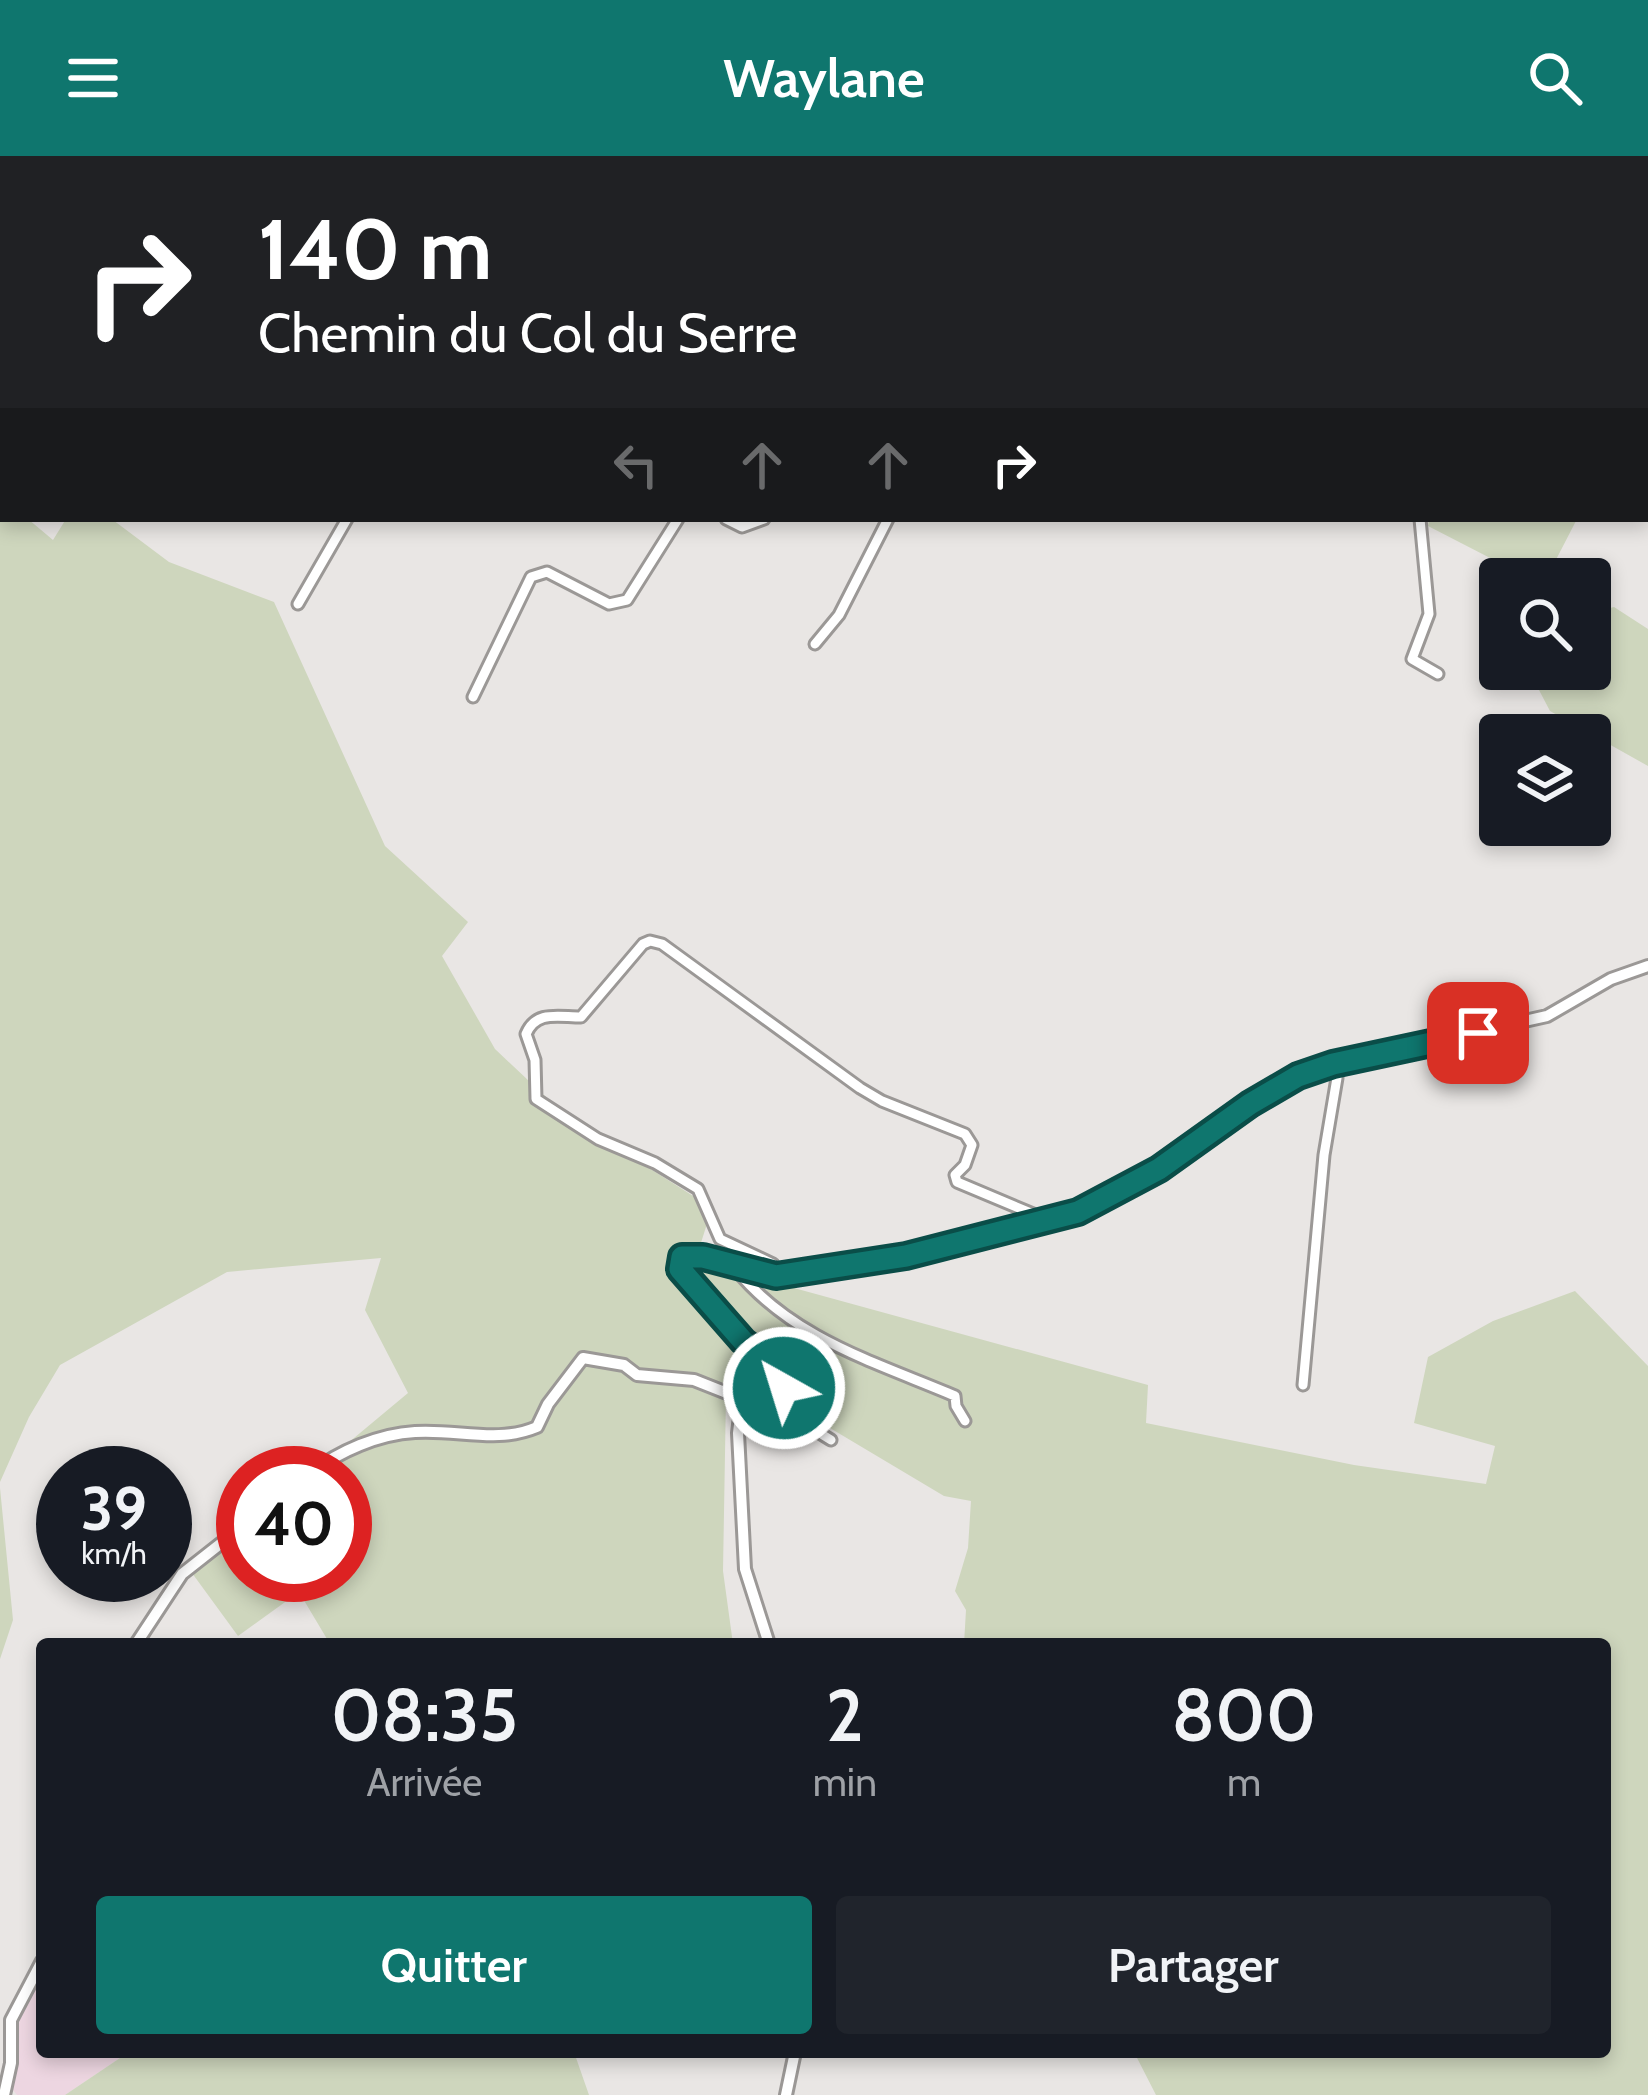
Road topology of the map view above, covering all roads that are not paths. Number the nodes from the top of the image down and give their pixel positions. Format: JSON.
{"nodes":[{"id":1,"x":345,"y":522,"type":"edge"},
{"id":2,"x":676,"y":522,"type":"edge"},
{"id":3,"x":886,"y":522,"type":"edge"},
{"id":4,"x":1420,"y":522,"type":"edge"},
{"id":5,"x":298,"y":604,"type":"dead end"},
{"id":6,"x":815,"y":644,"type":"dead end"},
{"id":7,"x":1438,"y":674,"type":"dead end"},
{"id":8,"x":473,"y":697,"type":"dead end"},
{"id":9,"x":1648,"y":966,"type":"edge"},
{"id":10,"x":1333,"y":1064,"type":"junction"},
{"id":11,"x":1040,"y":1222,"type":"junction"},
{"id":12,"x":734,"y":1267,"type":"junction"},
{"id":13,"x":776,"y":1276,"type":"junction"},
{"id":14,"x":1303,"y":1385,"type":"dead end"},
{"id":15,"x":748,"y":1395,"type":"junction"},
{"id":16,"x":965,"y":1421,"type":"dead end"},
{"id":17,"x":831,"y":1440,"type":"dead end"},
{"id":18,"x":361,"y":1446,"type":"edge"},
{"id":19,"x":216,"y":1547,"type":"edge"},
{"id":20,"x":140,"y":1638,"type":"edge"},
{"id":21,"x":767,"y":1638,"type":"edge"},
{"id":22,"x":36,"y":1972,"type":"edge"},
{"id":23,"x":10,"y":2020,"type":"junction"},
{"id":24,"x":0,"y":2031,"type":"edge"},
{"id":25,"x":794,"y":2058,"type":"edge"},
{"id":26,"x":4,"y":2095,"type":"edge"},
{"id":27,"x":786,"y":2095,"type":"edge"}],
"edges":[{"from":1,"to":5,"type":"street"},
{"from":2,"to":8,"type":"street"},
{"from":3,"to":6,"type":"street"},
{"from":4,"to":7,"type":"street"},
{"from":9,"to":10,"type":"street"},
{"from":10,"to":11,"type":"street"},
{"from":10,"to":14,"type":"street"},
{"from":11,"to":13,"type":"street"},
{"from":11,"to":13,"type":"street"},
{"from":12,"to":13,"type":"street"},
{"from":12,"to":15,"type":"street"},
{"from":12,"to":16,"type":"street"},
{"from":15,"to":17,"type":"street"},
{"from":15,"to":18,"type":"street"},
{"from":15,"to":21,"type":"street"},
{"from":19,"to":20,"type":"street"},
{"from":22,"to":23,"type":"street"},
{"from":23,"to":24,"type":"street"},
{"from":23,"to":26,"type":"street"},
{"from":25,"to":27,"type":"street"}]}
